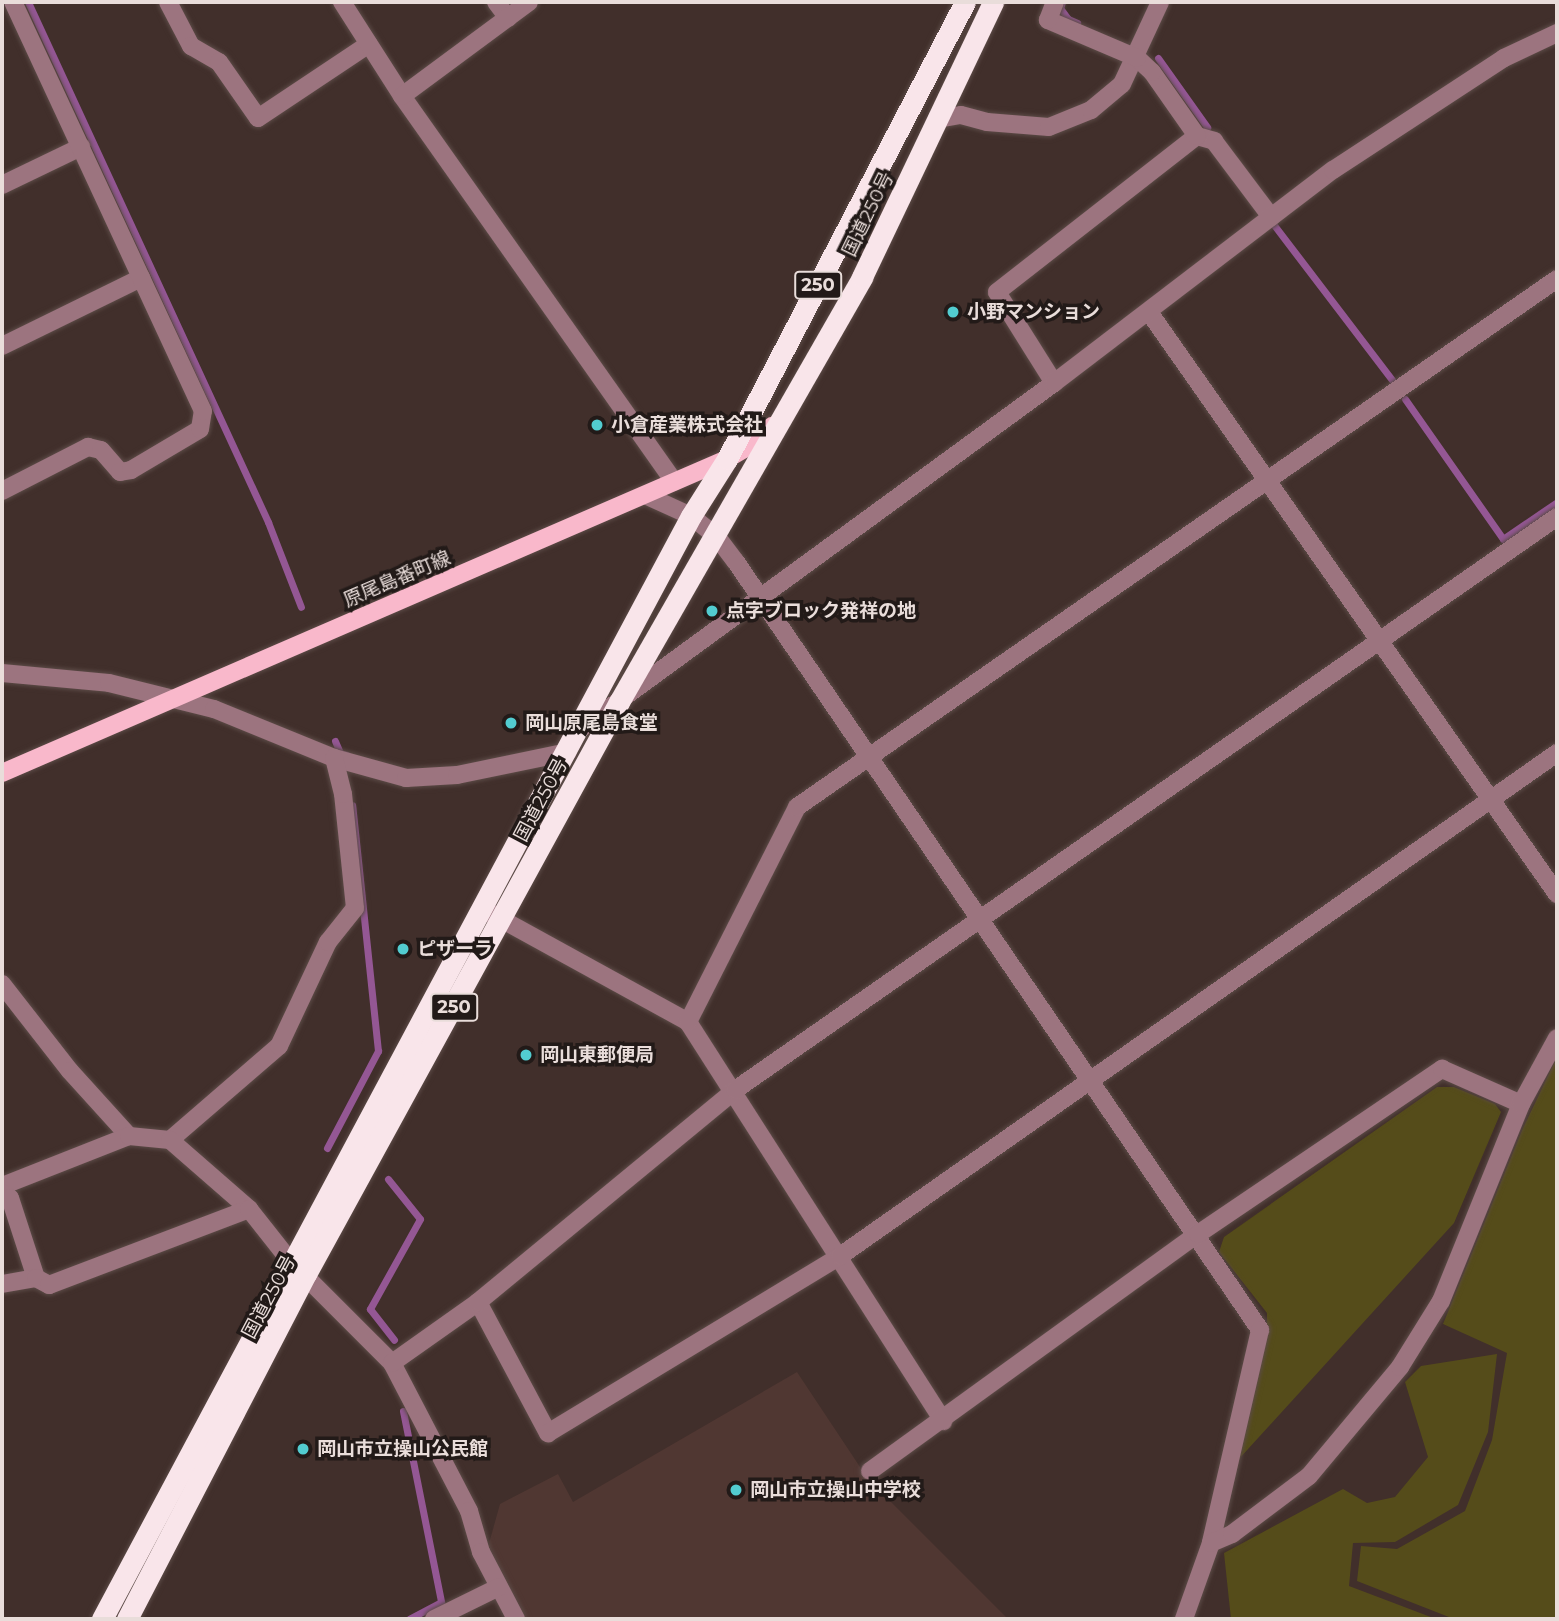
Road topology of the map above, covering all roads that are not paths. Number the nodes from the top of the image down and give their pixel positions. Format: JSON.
{"nodes":[{"id":1,"x":13,"y":2,"type":"edge"},
{"id":2,"x":168,"y":2,"type":"edge"},
{"id":3,"x":342,"y":2,"type":"edge"},
{"id":4,"x":496,"y":2,"type":"edge"},
{"id":5,"x":529,"y":2,"type":"edge"},
{"id":6,"x":965,"y":2,"type":"edge"},
{"id":7,"x":993,"y":2,"type":"edge"},
{"id":8,"x":1055,"y":2,"type":"edge"},
{"id":9,"x":1160,"y":2,"type":"edge"},
{"id":10,"x":508,"y":18,"type":"junction"},
{"id":11,"x":1557,"y":33,"type":"edge"},
{"id":12,"x":369,"y":44,"type":"junction"},
{"id":13,"x":1137,"y":58,"type":"junction"},
{"id":14,"x":402,"y":96,"type":"junction"},
{"id":15,"x":938,"y":119,"type":"junction"},
{"id":16,"x":1197,"y":136,"type":"junction"},
{"id":17,"x":81,"y":147,"type":"junction"},
{"id":18,"x":2,"y":185,"type":"edge"},
{"id":19,"x":1271,"y":217,"type":"junction"},
{"id":20,"x":141,"y":278,"type":"junction"},
{"id":21,"x":1557,"y":279,"type":"edge"},
{"id":22,"x":1149,"y":312,"type":"junction"},
{"id":23,"x":2,"y":346,"type":"edge"},
{"id":24,"x":1054,"y":383,"type":"junction"},
{"id":25,"x":794,"y":402,"type":"junction"},
{"id":26,"x":727,"y":459,"type":"junction"},
{"id":27,"x":1267,"y":481,"type":"junction"},
{"id":28,"x":674,"y":482,"type":"junction"},
{"id":29,"x":2,"y":491,"type":"edge"},
{"id":30,"x":645,"y":495,"type":"junction"},
{"id":31,"x":691,"y":516,"type":"junction"},
{"id":32,"x":1557,"y":517,"type":"edge"},
{"id":33,"x":717,"y":537,"type":"junction"},
{"id":34,"x":760,"y":601,"type":"junction"},
{"id":35,"x":1380,"y":641,"type":"junction"},
{"id":36,"x":2,"y":673,"type":"edge"},
{"id":37,"x":173,"y":699,"type":"junction"},
{"id":38,"x":619,"y":702,"type":"junction"},
{"id":39,"x":579,"y":730,"type":"junction"},
{"id":40,"x":568,"y":752,"type":"junction"},
{"id":41,"x":1557,"y":753,"type":"edge"},
{"id":42,"x":869,"y":758,"type":"junction"},
{"id":43,"x":341,"y":760,"type":"junction"},
{"id":44,"x":2,"y":774,"type":"edge"},
{"id":45,"x":1490,"y":801,"type":"junction"},
{"id":46,"x":1557,"y":894,"type":"edge"},
{"id":47,"x":482,"y":909,"type":"junction"},
{"id":48,"x":503,"y":919,"type":"junction"},
{"id":49,"x":983,"y":919,"type":"junction"},
{"id":50,"x":2,"y":984,"type":"edge"},
{"id":51,"x":688,"y":1022,"type":"junction"},
{"id":52,"x":1557,"y":1038,"type":"edge"},
{"id":53,"x":1092,"y":1080,"type":"junction"},
{"id":54,"x":735,"y":1090,"type":"junction"},
{"id":55,"x":1521,"y":1104,"type":"junction"},
{"id":56,"x":130,"y":1136,"type":"junction"},
{"id":57,"x":170,"y":1140,"type":"junction"},
{"id":58,"x":2,"y":1186,"type":"edge"},
{"id":59,"x":2,"y":1193,"type":"edge"},
{"id":60,"x":249,"y":1209,"type":"junction"},
{"id":61,"x":1198,"y":1234,"type":"junction"},
{"id":62,"x":840,"y":1256,"type":"junction"},
{"id":63,"x":298,"y":1268,"type":"junction"},
{"id":64,"x":36,"y":1279,"type":"junction"},
{"id":65,"x":2,"y":1284,"type":"edge"},
{"id":66,"x":478,"y":1303,"type":"junction"},
{"id":67,"x":392,"y":1363,"type":"junction"},
{"id":68,"x":943,"y":1420,"type":"junction"},
{"id":69,"x":870,"y":1471,"type":"dead end"},
{"id":70,"x":1211,"y":1543,"type":"junction"},
{"id":71,"x":499,"y":1587,"type":"junction"},
{"id":72,"x":102,"y":1619,"type":"edge"},
{"id":73,"x":127,"y":1619,"type":"edge"},
{"id":74,"x":434,"y":1619,"type":"edge"},
{"id":75,"x":516,"y":1619,"type":"edge"},
{"id":76,"x":1185,"y":1619,"type":"edge"}],
"edges":[{"from":1,"to":17,"type":"street"},
{"from":2,"to":12,"type":"street"},
{"from":3,"to":12,"type":"street"},
{"from":4,"to":10,"type":"street"},
{"from":5,"to":10,"type":"street"},
{"from":6,"to":26,"type":"highway","name":"国道250号","number":"250"},
{"from":7,"to":15,"type":"highway","name":"国道250号","number":"250"},
{"from":8,"to":13,"type":"street"},
{"from":9,"to":13,"type":"street"},
{"from":10,"to":14,"type":"street"},
{"from":11,"to":19,"type":"street"},
{"from":12,"to":14,"type":"street"},
{"from":13,"to":15,"type":"street"},
{"from":13,"to":16,"type":"street"},
{"from":14,"to":28,"type":"street"},
{"from":15,"to":25,"type":"highway","name":"国道250号","number":"250"},
{"from":16,"to":19,"type":"street"},
{"from":16,"to":24,"type":"street"},
{"from":17,"to":18,"type":"street"},
{"from":17,"to":20,"type":"street"},
{"from":19,"to":22,"type":"street"},
{"from":20,"to":23,"type":"street"},
{"from":20,"to":29,"type":"street"},
{"from":21,"to":27,"type":"street"},
{"from":22,"to":24,"type":"street"},
{"from":22,"to":27,"type":"street"},
{"from":24,"to":34,"type":"street"},
{"from":25,"to":26,"type":"main road","name":"原尾島番町線"},
{"from":25,"to":33,"type":"highway","name":"国道250号","number":"250"},
{"from":26,"to":28,"type":"main road","name":"原尾島番町線"},
{"from":26,"to":31,"type":"highway","name":"国道250号","number":"250"},
{"from":27,"to":35,"type":"street"},
{"from":27,"to":42,"type":"street"},
{"from":28,"to":30,"type":"main road","name":"原尾島番町線"},
{"from":30,"to":31,"type":"street"},
{"from":30,"to":37,"type":"main road","name":"原尾島番町線"},
{"from":31,"to":33,"type":"street"},
{"from":31,"to":39,"type":"highway","name":"国道250号","number":"250"},
{"from":32,"to":35,"type":"street"},
{"from":33,"to":34,"type":"street"},
{"from":33,"to":38,"type":"highway","name":"国道250号","number":"250"},
{"from":34,"to":38,"type":"street"},
{"from":34,"to":42,"type":"street"},
{"from":35,"to":45,"type":"street"},
{"from":35,"to":49,"type":"street"},
{"from":36,"to":37,"type":"street"},
{"from":37,"to":43,"type":"street"},
{"from":37,"to":44,"type":"main road","name":"原尾島番町線"},
{"from":38,"to":39,"type":"street"},
{"from":38,"to":48,"type":"highway","name":"国道250号","number":"250"},
{"from":39,"to":40,"type":"highway","name":"国道250号","number":"250"},
{"from":40,"to":43,"type":"street"},
{"from":40,"to":47,"type":"highway","name":"国道250号","number":"250"},
{"from":41,"to":45,"type":"street"},
{"from":42,"to":49,"type":"street"},
{"from":42,"to":51,"type":"street"},
{"from":43,"to":57,"type":"street"},
{"from":45,"to":46,"type":"street"},
{"from":45,"to":53,"type":"street"},
{"from":47,"to":48,"type":"street"},
{"from":47,"to":63,"type":"highway","name":"国道250号","number":"250"},
{"from":48,"to":51,"type":"street"},
{"from":48,"to":63,"type":"highway","name":"国道250号","number":"250"},
{"from":49,"to":53,"type":"street"},
{"from":49,"to":54,"type":"street"},
{"from":50,"to":56,"type":"street"},
{"from":51,"to":54,"type":"street"},
{"from":52,"to":55,"type":"street"},
{"from":53,"to":61,"type":"street"},
{"from":53,"to":62,"type":"street"},
{"from":54,"to":62,"type":"street"},
{"from":54,"to":66,"type":"street"},
{"from":55,"to":61,"type":"street"},
{"from":55,"to":70,"type":"street"},
{"from":56,"to":57,"type":"street"},
{"from":56,"to":58,"type":"street"},
{"from":57,"to":60,"type":"street"},
{"from":59,"to":64,"type":"street"},
{"from":60,"to":63,"type":"street"},
{"from":60,"to":64,"type":"street"},
{"from":61,"to":68,"type":"street"},
{"from":61,"to":70,"type":"street"},
{"from":62,"to":66,"type":"street"},
{"from":62,"to":68,"type":"street"},
{"from":63,"to":67,"type":"street"},
{"from":63,"to":72,"type":"highway","name":"国道250号","number":"250"},
{"from":63,"to":73,"type":"highway","name":"国道250号","number":"250"},
{"from":64,"to":65,"type":"street"},
{"from":66,"to":67,"type":"street"},
{"from":67,"to":71,"type":"street"},
{"from":68,"to":69,"type":"street"},
{"from":70,"to":76,"type":"street"},
{"from":71,"to":74,"type":"street"},
{"from":71,"to":75,"type":"street"}]}
